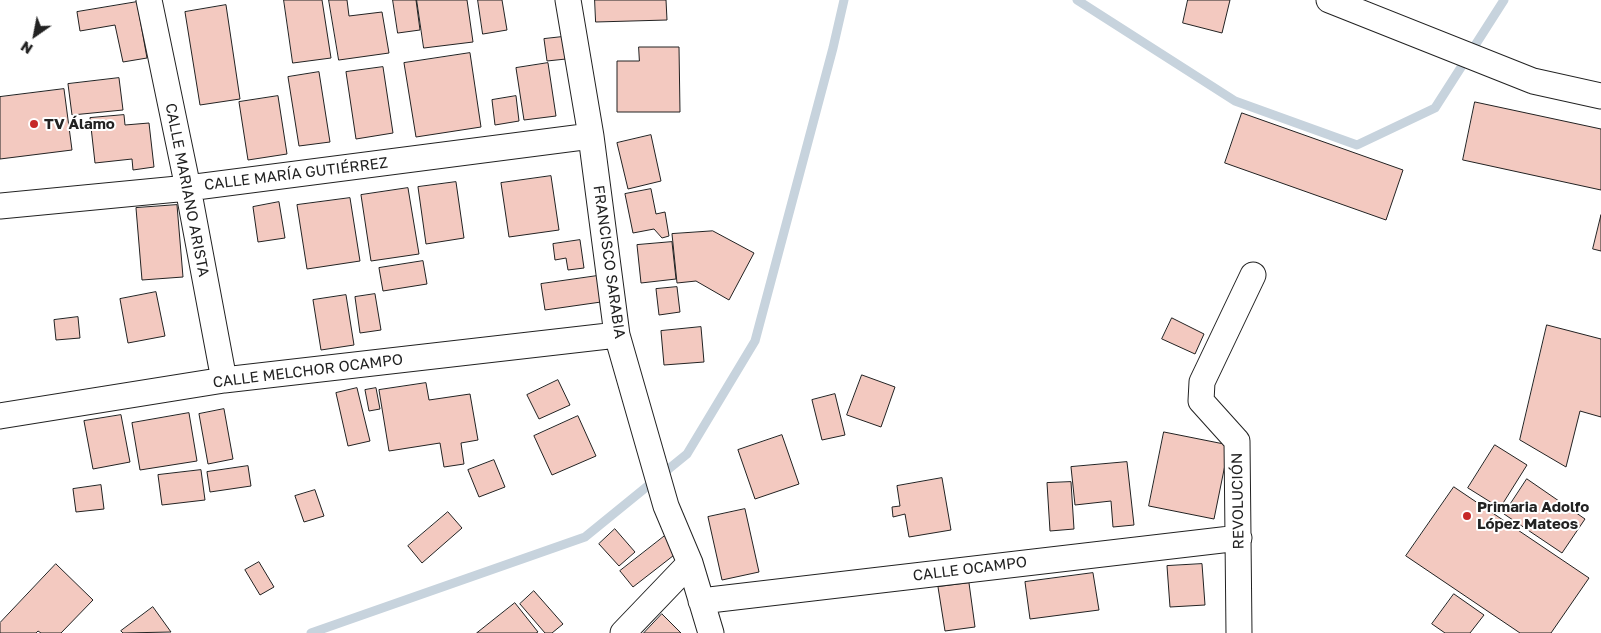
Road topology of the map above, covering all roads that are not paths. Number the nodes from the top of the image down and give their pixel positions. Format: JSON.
{"nodes":[{"id":1,"x":148,"y":0,"type":"edge"},
{"id":2,"x":568,"y":0,"type":"edge"},
{"id":3,"x":1329,"y":0,"type":"edge"},
{"id":4,"x":1385,"y":11,"type":"edge"},
{"id":5,"x":1601,"y":96,"type":"edge"},
{"id":6,"x":591,"y":136,"type":"junction"},
{"id":7,"x":188,"y":188,"type":"junction"},
{"id":8,"x":0,"y":206,"type":"edge"},
{"id":9,"x":1253,"y":275,"type":"dead end"},
{"id":10,"x":617,"y":335,"type":"junction"},
{"id":11,"x":224,"y":380,"type":"junction"},
{"id":12,"x":0,"y":416,"type":"edge"},
{"id":13,"x":1239,"y":538,"type":"junction"},
{"id":14,"x":690,"y":563,"type":"junction"},
{"id":15,"x":701,"y":601,"type":"junction"},
{"id":16,"x":622,"y":633,"type":"edge"},
{"id":17,"x":711,"y":633,"type":"edge"},
{"id":18,"x":1239,"y":633,"type":"edge"}],
"edges":[{"from":1,"to":7,"type":"street","name":"CALLE MARIANO ARISTA"},
{"from":2,"to":6,"type":"street","name":"FRANCISCO SARABIA"},
{"from":3,"to":4,"type":"street"},
{"from":4,"to":5,"type":"street"},
{"from":6,"to":7,"type":"street","name":"CALLE MARÍA GUTIÉRREZ"},
{"from":6,"to":10,"type":"street","name":"FRANCISCO SARABIA"},
{"from":7,"to":8,"type":"street","name":"CALLE MARÍA GUTIÉRREZ"},
{"from":7,"to":11,"type":"street","name":"CALLE MARIANO ARISTA"},
{"from":9,"to":13,"type":"street","name":"REVOLUCIÓN"},
{"from":10,"to":11,"type":"street","name":"CALLE MELCHOR OCAMPO"},
{"from":10,"to":14,"type":"street","name":"FRANCISCO SARABIA"},
{"from":11,"to":12,"type":"street","name":"CALLE MELCHOR OCAMPO"},
{"from":13,"to":15,"type":"street","name":"CALLE OCAMPO"},
{"from":13,"to":18,"type":"street","name":"REVOLUCIÓN"},
{"from":14,"to":15,"type":"street","name":"FRANCISCO SARABIA"},
{"from":14,"to":16,"type":"street"},
{"from":15,"to":17,"type":"street","name":"FRANCISCO SARABIA"}]}
